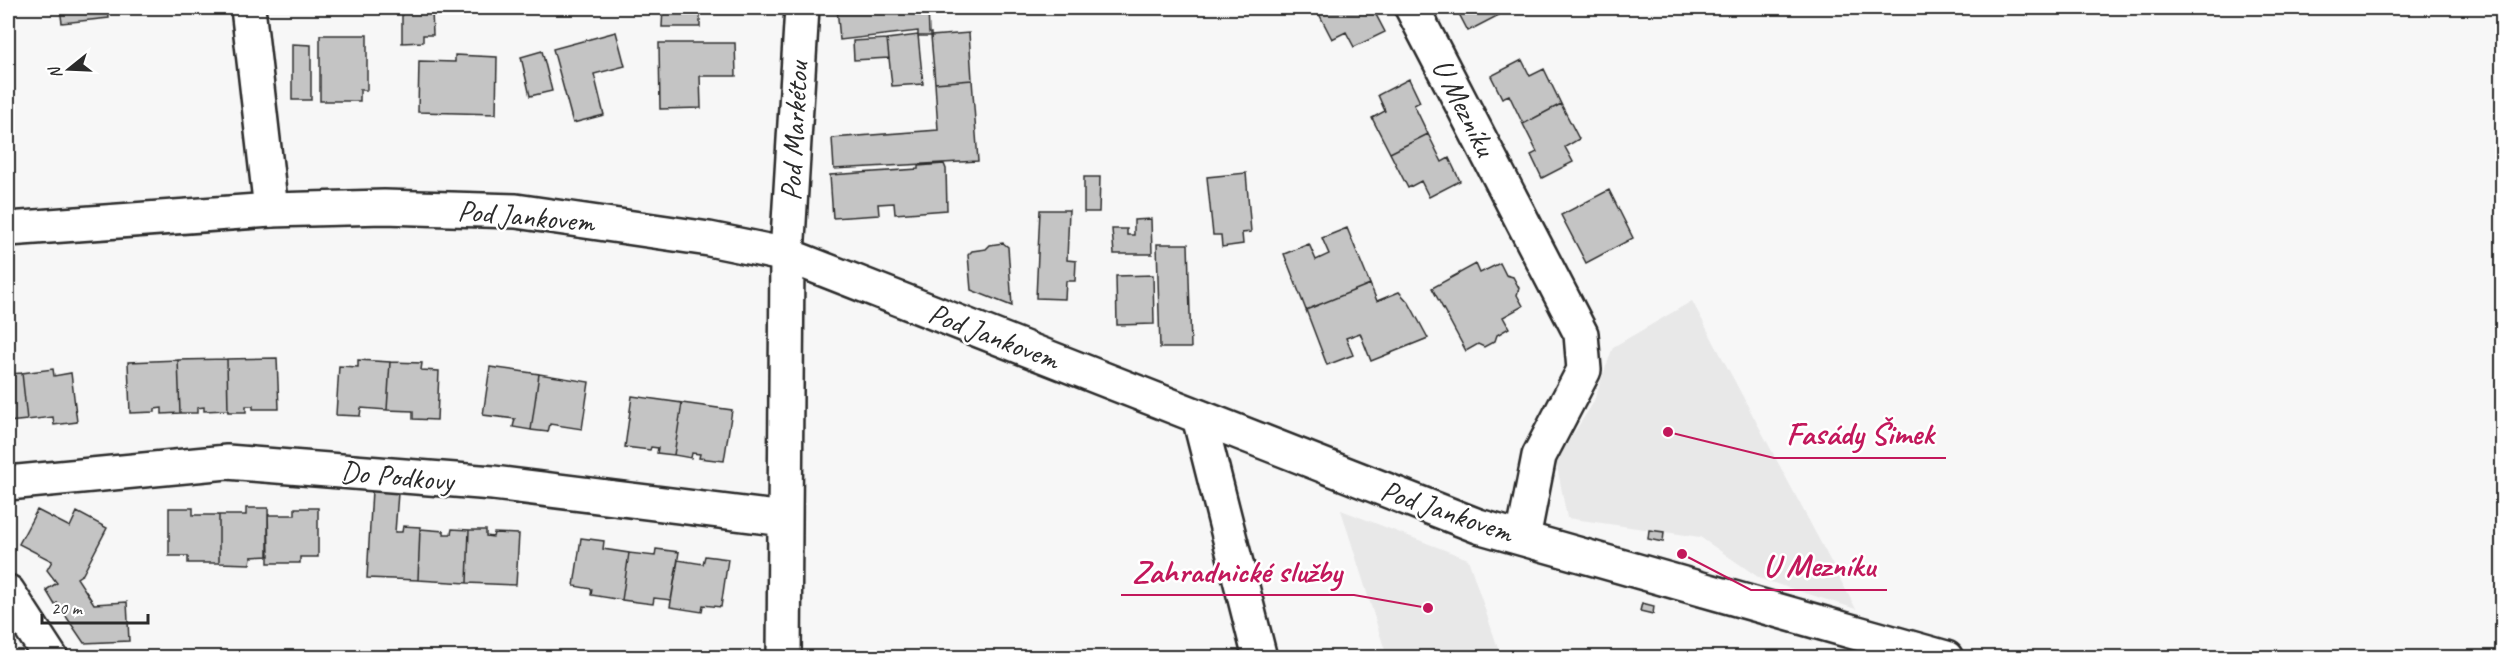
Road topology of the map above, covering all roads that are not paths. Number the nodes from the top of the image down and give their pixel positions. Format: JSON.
{"nodes":[{"id":1,"x":248,"y":8,"type":"edge"},
{"id":2,"x":802,"y":8,"type":"edge"},
{"id":3,"x":1412,"y":8,"type":"edge"},
{"id":4,"x":271,"y":210,"type":"junction"},
{"id":5,"x":8,"y":229,"type":"edge"},
{"id":6,"x":787,"y":255,"type":"junction"},
{"id":7,"x":1199,"y":417,"type":"junction"},
{"id":8,"x":8,"y":483,"type":"edge"},
{"id":9,"x":785,"y":519,"type":"junction"},
{"id":10,"x":1523,"y":538,"type":"junction"},
{"id":11,"x":8,"y":592,"type":"edge"},
{"id":12,"x":51,"y":657,"type":"edge"},
{"id":13,"x":784,"y":657,"type":"edge"},
{"id":14,"x":1260,"y":657,"type":"edge"},
{"id":15,"x":1946,"y":657,"type":"edge"}],
"edges":[{"from":1,"to":4,"type":"street"},
{"from":2,"to":6,"type":"street","name":"Pod Markétou"},
{"from":3,"to":10,"type":"street","name":"U Mezníku"},
{"from":4,"to":5,"type":"street","name":"Pod Jankovem"},
{"from":4,"to":6,"type":"street","name":"Pod Jankovem"},
{"from":6,"to":7,"type":"street","name":"Pod Jankovem"},
{"from":6,"to":9,"type":"street"},
{"from":7,"to":10,"type":"street","name":"Pod Jankovem"},
{"from":7,"to":14,"type":"street"},
{"from":8,"to":9,"type":"street","name":"Do Podkovy"},
{"from":9,"to":13,"type":"street"},
{"from":10,"to":15,"type":"street","name":"Pod Jankovem"},
{"from":11,"to":12,"type":"street"}]}
